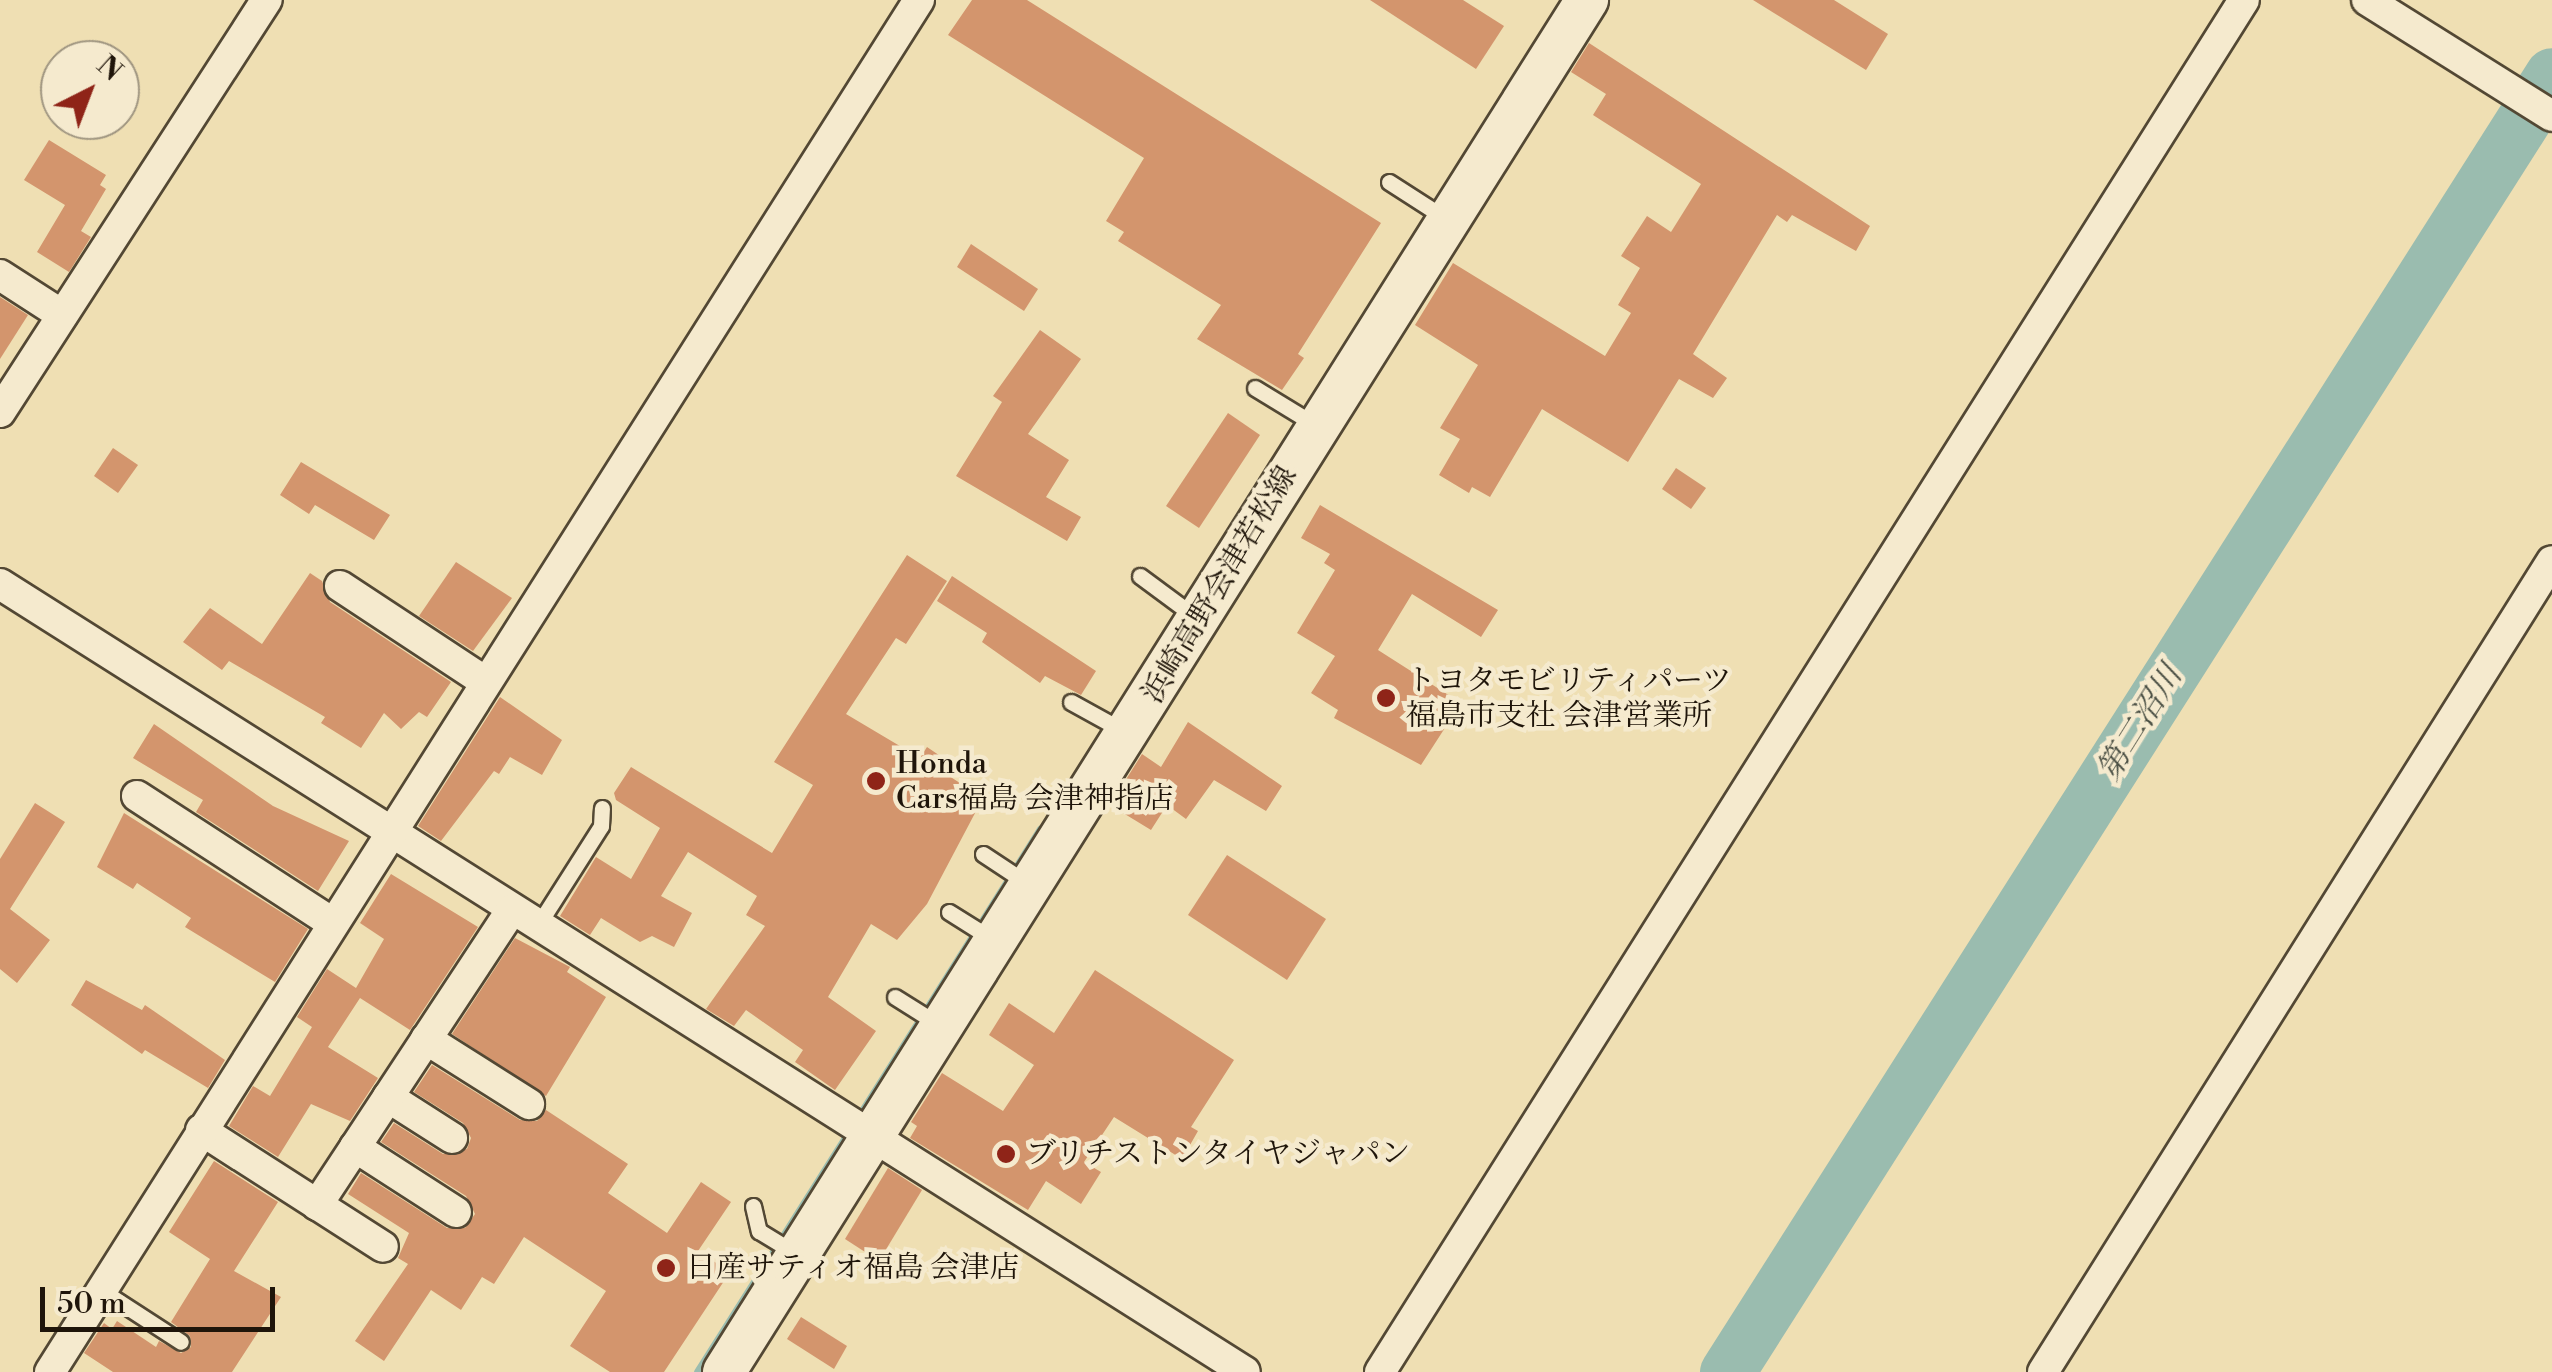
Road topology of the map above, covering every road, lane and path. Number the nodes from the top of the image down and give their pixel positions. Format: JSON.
{"nodes":[{"id":1,"x":267,"y":0,"type":"edge"},
{"id":2,"x":918,"y":0,"type":"edge"},
{"id":3,"x":1587,"y":0,"type":"edge"},
{"id":4,"x":2244,"y":0,"type":"edge"},
{"id":5,"x":2367,"y":0,"type":"edge"},
{"id":6,"x":2538,"y":107,"type":"edge"},
{"id":7,"x":1389,"y":182,"type":"dead end"},
{"id":8,"x":1448,"y":220,"type":"junction"},
{"id":9,"x":0,"y":275,"type":"edge"},
{"id":10,"x":62,"y":315,"type":"junction"},
{"id":11,"x":1255,"y":388,"type":"dead end"},
{"id":12,"x":0,"y":412,"type":"edge"},
{"id":13,"x":1318,"y":426,"type":"junction"},
{"id":14,"x":2552,"y":561,"type":"edge"},
{"id":15,"x":1140,"y":576,"type":"dead end"},
{"id":16,"x":0,"y":584,"type":"edge"},
{"id":17,"x":340,"y":586,"type":"dead end"},
{"id":18,"x":1180,"y":608,"type":"junction"},
{"id":19,"x":484,"y":681,"type":"junction"},
{"id":20,"x":1071,"y":702,"type":"dead end"},
{"id":21,"x":1113,"y":724,"type":"junction"},
{"id":22,"x":137,"y":796,"type":"dead end"},
{"id":23,"x":602,"y":808,"type":"dead end"},
{"id":24,"x":389,"y":830,"type":"junction"},
{"id":25,"x":983,"y":854,"type":"dead end"},
{"id":26,"x":1015,"y":876,"type":"junction"},
{"id":27,"x":949,"y":912,"type":"dead end"},
{"id":28,"x":525,"y":917,"type":"junction"},
{"id":29,"x":331,"y":922,"type":"junction"},
{"id":30,"x":980,"y":932,"type":"junction"},
{"id":31,"x":426,"y":1039,"type":"junction"},
{"id":32,"x":388,"y":1097,"type":"junction"},
{"id":33,"x":529,"y":1104,"type":"dead end"},
{"id":34,"x":201,"y":1130,"type":"junction"},
{"id":35,"x":868,"y":1134,"type":"junction"},
{"id":36,"x":452,"y":1138,"type":"dead end"},
{"id":37,"x":355,"y":1147,"type":"junction"},
{"id":38,"x":317,"y":1205,"type":"junction"},
{"id":39,"x":752,"y":1206,"type":"dead end"},
{"id":40,"x":456,"y":1212,"type":"dead end"},
{"id":41,"x":383,"y":1247,"type":"dead end"},
{"id":42,"x":798,"y":1255,"type":"junction"},
{"id":43,"x":101,"y":1290,"type":"junction"},
{"id":44,"x":181,"y":1342,"type":"dead end"},
{"id":45,"x":50,"y":1372,"type":"edge"},
{"id":46,"x":724,"y":1372,"type":"edge"},
{"id":47,"x":1245,"y":1372,"type":"edge"},
{"id":48,"x":1380,"y":1372,"type":"edge"},
{"id":49,"x":2043,"y":1372,"type":"edge"}],
"edges":[{"from":1,"to":10,"type":"street"},
{"from":2,"to":19,"type":"street"},
{"from":3,"to":8,"type":"main road","name":"浜崎高野会津若松線"},
{"from":4,"to":48,"type":"street"},
{"from":5,"to":6,"type":"street"},
{"from":7,"to":8,"type":"lane"},
{"from":8,"to":13,"type":"main road","name":"浜崎高野会津若松線"},
{"from":9,"to":10,"type":"street"},
{"from":10,"to":12,"type":"street"},
{"from":11,"to":13,"type":"lane"},
{"from":13,"to":18,"type":"main road","name":"浜崎高野会津若松線"},
{"from":14,"to":49,"type":"street"},
{"from":15,"to":18,"type":"lane"},
{"from":16,"to":24,"type":"street"},
{"from":17,"to":19,"type":"street"},
{"from":18,"to":21,"type":"main road","name":"浜崎高野会津若松線"},
{"from":19,"to":24,"type":"street"},
{"from":20,"to":21,"type":"lane"},
{"from":21,"to":26,"type":"main road","name":"浜崎高野会津若松線"},
{"from":22,"to":29,"type":"street"},
{"from":23,"to":28,"type":"lane"},
{"from":24,"to":28,"type":"street"},
{"from":24,"to":29,"type":"street"},
{"from":25,"to":26,"type":"lane"},
{"from":26,"to":30,"type":"main road","name":"浜崎高野会津若松線"},
{"from":27,"to":30,"type":"lane"},
{"from":28,"to":31,"type":"street"},
{"from":28,"to":35,"type":"street"},
{"from":29,"to":34,"type":"street"},
{"from":30,"to":35,"type":"main road","name":"浜崎高野会津若松線"},
{"from":31,"to":32,"type":"street"},
{"from":31,"to":33,"type":"street"},
{"from":32,"to":36,"type":"street"},
{"from":32,"to":37,"type":"street"},
{"from":34,"to":38,"type":"street"},
{"from":34,"to":43,"type":"street"},
{"from":35,"to":42,"type":"main road","name":"浜崎高野会津若松線"},
{"from":35,"to":47,"type":"street"},
{"from":37,"to":38,"type":"street"},
{"from":37,"to":40,"type":"street"},
{"from":38,"to":41,"type":"street"},
{"from":39,"to":42,"type":"lane"},
{"from":42,"to":46,"type":"main road","name":"浜崎高野会津若松線"},
{"from":43,"to":44,"type":"lane"},
{"from":43,"to":45,"type":"street"}]}
